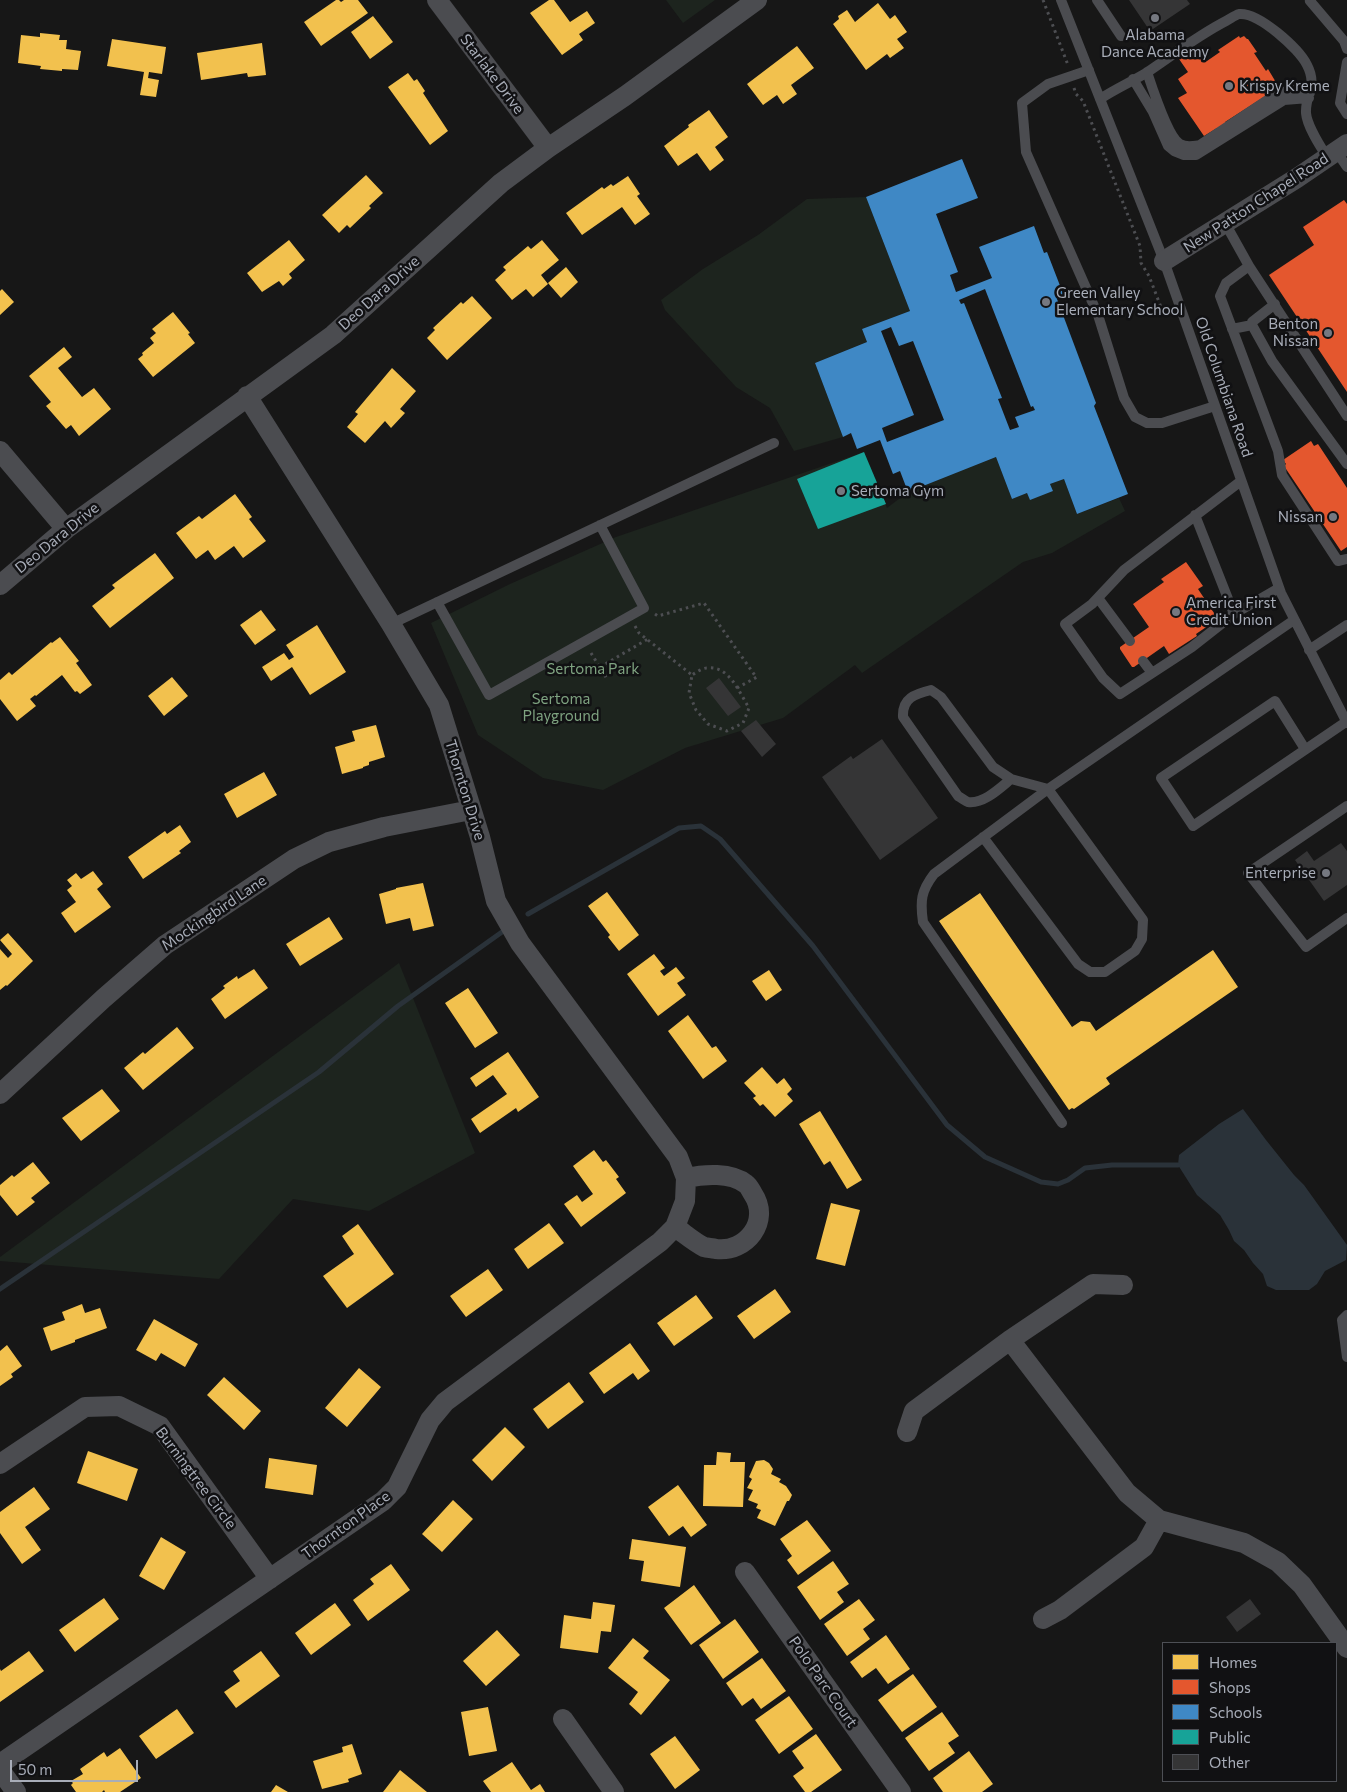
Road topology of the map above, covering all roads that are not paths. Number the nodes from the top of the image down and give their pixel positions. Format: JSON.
{"nodes":[{"id":1,"x":437,"y":0,"type":"edge"},
{"id":2,"x":757,"y":0,"type":"edge"},
{"id":3,"x":1061,"y":0,"type":"edge"},
{"id":4,"x":1097,"y":0,"type":"edge"},
{"id":5,"x":1310,"y":0,"type":"edge"},
{"id":6,"x":1122,"y":36,"type":"dead end"},
{"id":7,"x":1347,"y":49,"type":"edge"},
{"id":8,"x":1347,"y":62,"type":"edge"},
{"id":9,"x":1089,"y":70,"type":"junction"},
{"id":10,"x":1147,"y":72,"type":"junction"},
{"id":11,"x":1133,"y":79,"type":"junction"},
{"id":12,"x":1310,"y":96,"type":"junction"},
{"id":13,"x":1100,"y":99,"type":"junction"},
{"id":14,"x":1347,"y":114,"type":"edge"},
{"id":15,"x":548,"y":148,"type":"junction"},
{"id":16,"x":1339,"y":155,"type":"edge"},
{"id":17,"x":1225,"y":224,"type":"junction"},
{"id":18,"x":1164,"y":261,"type":"junction"},
{"id":19,"x":1250,"y":266,"type":"junction"},
{"id":20,"x":1274,"y":304,"type":"junction"},
{"id":21,"x":1252,"y":326,"type":"junction"},
{"id":22,"x":1232,"y":329,"type":"junction"},
{"id":23,"x":248,"y":396,"type":"junction"},
{"id":24,"x":1215,"y":406,"type":"junction"},
{"id":25,"x":1347,"y":416,"type":"edge"},
{"id":26,"x":774,"y":443,"type":"dead end"},
{"id":27,"x":0,"y":450,"type":"edge"},
{"id":28,"x":1347,"y":464,"type":"edge"},
{"id":29,"x":1241,"y":481,"type":"junction"},
{"id":30,"x":1195,"y":515,"type":"junction"},
{"id":31,"x":600,"y":525,"type":"junction"},
{"id":32,"x":66,"y":529,"type":"junction"},
{"id":33,"x":1347,"y":559,"type":"edge"},
{"id":34,"x":0,"y":585,"type":"edge"},
{"id":35,"x":1279,"y":588,"type":"junction"},
{"id":36,"x":1098,"y":598,"type":"junction"},
{"id":37,"x":436,"y":602,"type":"junction"},
{"id":38,"x":1234,"y":614,"type":"junction"},
{"id":39,"x":1294,"y":620,"type":"junction"},
{"id":40,"x":391,"y":624,"type":"junction"},
{"id":41,"x":1347,"y":625,"type":"edge"},
{"id":42,"x":1130,"y":640,"type":"dead end"},
{"id":43,"x":1309,"y":650,"type":"junction"},
{"id":44,"x":1144,"y":660,"type":"dead end"},
{"id":45,"x":1152,"y":673,"type":"junction"},
{"id":46,"x":1347,"y":722,"type":"edge"},
{"id":47,"x":1305,"y":750,"type":"junction"},
{"id":48,"x":1011,"y":779,"type":"junction"},
{"id":49,"x":1048,"y":789,"type":"junction"},
{"id":50,"x":1346,"y":809,"type":"edge"},
{"id":51,"x":470,"y":810,"type":"junction"},
{"id":52,"x":983,"y":837,"type":"junction"},
{"id":53,"x":1347,"y":918,"type":"edge"},
{"id":54,"x":0,"y":1094,"type":"edge"},
{"id":55,"x":1062,"y":1123,"type":"dead end"},
{"id":56,"x":686,"y":1178,"type":"junction"},
{"id":57,"x":676,"y":1227,"type":"junction"},
{"id":58,"x":1123,"y":1285,"type":"dead end"},
{"id":59,"x":1347,"y":1315,"type":"edge"},
{"id":60,"x":1010,"y":1340,"type":"junction"},
{"id":61,"x":1347,"y":1357,"type":"edge"},
{"id":62,"x":908,"y":1432,"type":"dead end"},
{"id":63,"x":0,"y":1464,"type":"edge"},
{"id":64,"x":1159,"y":1520,"type":"junction"},
{"id":65,"x":745,"y":1572,"type":"dead end"},
{"id":66,"x":270,"y":1579,"type":"junction"},
{"id":67,"x":1043,"y":1619,"type":"dead end"},
{"id":68,"x":1347,"y":1648,"type":"edge"},
{"id":69,"x":563,"y":1720,"type":"dead end"},
{"id":70,"x":0,"y":1764,"type":"edge"},
{"id":71,"x":0,"y":1770,"type":"edge"},
{"id":72,"x":894,"y":1790,"type":"edge"},
{"id":73,"x":16,"y":1792,"type":"edge"},
{"id":74,"x":614,"y":1792,"type":"edge"}],
"edges":[{"from":1,"to":15,"type":"street","name":"Starlake Drive"},
{"from":2,"to":15,"type":"street","name":"Deo Dara Drive"},
{"from":3,"to":9,"type":"lane","name":"Old Columbiana Road"},
{"from":4,"to":6,"type":"lane"},
{"from":5,"to":7,"type":"lane"},
{"from":8,"to":14,"type":"lane"},
{"from":9,"to":13,"type":"lane","name":"Old Columbiana Road"},
{"from":9,"to":24,"type":"lane"},
{"from":10,"to":11,"type":"lane"},
{"from":10,"to":12,"type":"lane"},
{"from":10,"to":12,"type":"lane"},
{"from":11,"to":12,"type":"lane"},
{"from":11,"to":13,"type":"lane"},
{"from":12,"to":16,"type":"lane"},
{"from":13,"to":18,"type":"lane","name":"Old Columbiana Road"},
{"from":15,"to":23,"type":"street","name":"Deo Dara Drive"},
{"from":16,"to":17,"type":"street","name":"New Patton Chapel Road"},
{"from":17,"to":18,"type":"street","name":"New Patton Chapel Road"},
{"from":17,"to":19,"type":"lane"},
{"from":18,"to":24,"type":"lane","name":"Old Columbiana Road"},
{"from":19,"to":20,"type":"lane"},
{"from":19,"to":22,"type":"lane"},
{"from":20,"to":21,"type":"lane"},
{"from":20,"to":25,"type":"lane"},
{"from":21,"to":22,"type":"lane"},
{"from":21,"to":28,"type":"lane"},
{"from":22,"to":33,"type":"lane"},
{"from":23,"to":32,"type":"street","name":"Deo Dara Drive"},
{"from":23,"to":40,"type":"street","name":"Thornton Drive"},
{"from":24,"to":29,"type":"lane","name":"Old Columbiana Road"},
{"from":26,"to":31,"type":"lane"},
{"from":27,"to":32,"type":"street"},
{"from":29,"to":30,"type":"lane"},
{"from":29,"to":35,"type":"lane","name":"Old Columbiana Road"},
{"from":30,"to":36,"type":"lane"},
{"from":30,"to":38,"type":"lane"},
{"from":31,"to":37,"type":"lane"},
{"from":31,"to":37,"type":"lane"},
{"from":32,"to":34,"type":"street","name":"Deo Dara Drive"},
{"from":35,"to":38,"type":"lane"},
{"from":35,"to":39,"type":"lane","name":"Old Columbiana Road"},
{"from":36,"to":42,"type":"lane"},
{"from":36,"to":45,"type":"lane"},
{"from":37,"to":40,"type":"lane"},
{"from":38,"to":45,"type":"lane"},
{"from":39,"to":43,"type":"lane","name":"Old Columbiana Road"},
{"from":39,"to":49,"type":"lane"},
{"from":40,"to":51,"type":"street","name":"Thornton Drive"},
{"from":41,"to":43,"type":"lane"},
{"from":43,"to":46,"type":"lane","name":"Old Columbiana Road"},
{"from":44,"to":45,"type":"lane"},
{"from":46,"to":47,"type":"lane"},
{"from":47,"to":47,"type":"lane"},
{"from":48,"to":48,"type":"lane"},
{"from":48,"to":49,"type":"lane"},
{"from":49,"to":52,"type":"lane"},
{"from":49,"to":52,"type":"lane"},
{"from":50,"to":53,"type":"lane"},
{"from":51,"to":54,"type":"street","name":"Mockingbird Lane"},
{"from":51,"to":56,"type":"street","name":"Thornton Drive"},
{"from":52,"to":55,"type":"lane"},
{"from":56,"to":57,"type":"street","name":"Thornton Drive"},
{"from":56,"to":57,"type":"street"},
{"from":57,"to":66,"type":"street","name":"Thornton Place"},
{"from":58,"to":60,"type":"street"},
{"from":59,"to":61,"type":"lane"},
{"from":60,"to":62,"type":"street"},
{"from":60,"to":64,"type":"street"},
{"from":63,"to":66,"type":"street","name":"Burningtree Circle"},
{"from":64,"to":67,"type":"street"},
{"from":64,"to":68,"type":"street"},
{"from":65,"to":72,"type":"street","name":"Polo Parc Court"},
{"from":66,"to":70,"type":"street","name":"Thornton Place"},
{"from":69,"to":74,"type":"street"},
{"from":71,"to":73,"type":"street"}]}
